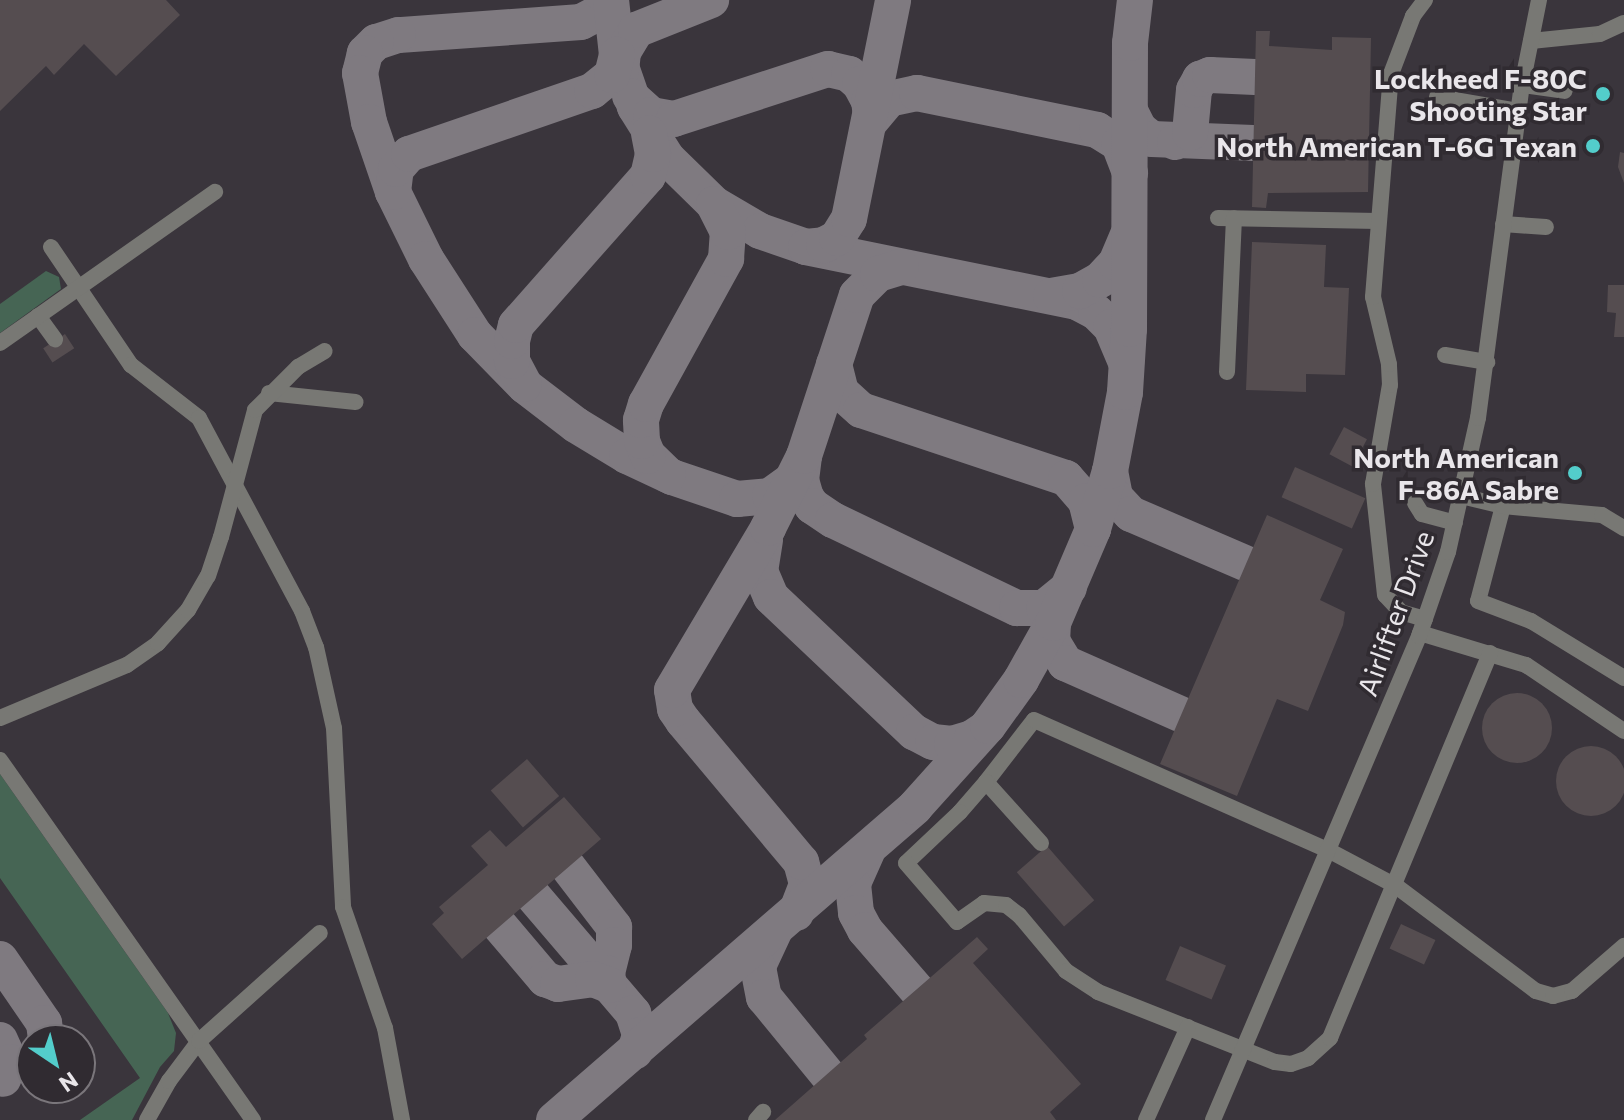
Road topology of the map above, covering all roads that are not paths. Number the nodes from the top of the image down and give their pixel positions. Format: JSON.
{"nodes":[{"id":1,"x":1425,"y":0,"type":"edge"},
{"id":2,"x":1539,"y":0,"type":"edge"},
{"id":3,"x":1624,"y":23,"type":"edge"},
{"id":4,"x":1531,"y":41,"type":"junction"},
{"id":5,"x":1522,"y":85,"type":"junction"},
{"id":6,"x":1565,"y":91,"type":"dead end"},
{"id":7,"x":1437,"y":97,"type":"dead end"},
{"id":8,"x":1518,"y":111,"type":"junction"},
{"id":9,"x":215,"y":192,"type":"dead end"},
{"id":10,"x":1378,"y":221,"type":"junction"},
{"id":11,"x":1503,"y":224,"type":"junction"},
{"id":12,"x":1546,"y":227,"type":"dead end"},
{"id":13,"x":51,"y":247,"type":"dead end"},
{"id":14,"x":79,"y":287,"type":"junction"},
{"id":15,"x":38,"y":316,"type":"junction"},
{"id":16,"x":55,"y":339,"type":"dead end"},
{"id":17,"x":0,"y":343,"type":"edge"},
{"id":18,"x":325,"y":351,"type":"dead end"},
{"id":19,"x":1445,"y":355,"type":"dead end"},
{"id":20,"x":1487,"y":362,"type":"junction"},
{"id":21,"x":1227,"y":372,"type":"dead end"},
{"id":22,"x":269,"y":393,"type":"junction"},
{"id":23,"x":356,"y":402,"type":"dead end"},
{"id":24,"x":234,"y":482,"type":"junction"},
{"id":25,"x":1461,"y":496,"type":"junction"},
{"id":26,"x":1415,"y":503,"type":"dead end"},
{"id":27,"x":1503,"y":506,"type":"junction"},
{"id":28,"x":1455,"y":523,"type":"junction"},
{"id":29,"x":1624,"y":528,"type":"edge"},
{"id":30,"x":1422,"y":626,"type":"junction"},
{"id":31,"x":1490,"y":653,"type":"junction"},
{"id":32,"x":1624,"y":678,"type":"edge"},
{"id":33,"x":0,"y":718,"type":"edge"},
{"id":34,"x":1624,"y":731,"type":"edge"},
{"id":35,"x":0,"y":760,"type":"edge"},
{"id":36,"x":986,"y":782,"type":"junction"},
{"id":37,"x":1041,"y":843,"type":"dead end"},
{"id":38,"x":1328,"y":850,"type":"junction"},
{"id":39,"x":1396,"y":886,"type":"junction"},
{"id":40,"x":320,"y":933,"type":"dead end"},
{"id":41,"x":1624,"y":946,"type":"edge"},
{"id":42,"x":1188,"y":1027,"type":"junction"},
{"id":43,"x":199,"y":1041,"type":"junction"},
{"id":44,"x":1242,"y":1048,"type":"junction"},
{"id":45,"x":147,"y":1120,"type":"edge"},
{"id":46,"x":253,"y":1120,"type":"edge"},
{"id":47,"x":402,"y":1120,"type":"edge"},
{"id":48,"x":1146,"y":1120,"type":"edge"},
{"id":49,"x":1213,"y":1120,"type":"edge"}],
"edges":[{"from":1,"to":10,"type":"street"},
{"from":2,"to":4,"type":"street","name":"Airlifter Drive"},
{"from":3,"to":4,"type":"street"},
{"from":4,"to":5,"type":"street","name":"Airlifter Drive"},
{"from":5,"to":6,"type":"street"},
{"from":5,"to":8,"type":"street","name":"Airlifter Drive"},
{"from":7,"to":8,"type":"street"},
{"from":8,"to":11,"type":"street","name":"Airlifter Drive"},
{"from":9,"to":14,"type":"street"},
{"from":10,"to":21,"type":"street"},
{"from":10,"to":30,"type":"street"},
{"from":11,"to":12,"type":"street"},
{"from":11,"to":20,"type":"street","name":"Airlifter Drive"},
{"from":13,"to":14,"type":"street"},
{"from":14,"to":15,"type":"street"},
{"from":14,"to":24,"type":"street"},
{"from":15,"to":16,"type":"street"},
{"from":15,"to":17,"type":"street"},
{"from":18,"to":22,"type":"street"},
{"from":19,"to":20,"type":"street"},
{"from":20,"to":25,"type":"street","name":"Airlifter Drive"},
{"from":22,"to":23,"type":"street"},
{"from":22,"to":24,"type":"street"},
{"from":24,"to":33,"type":"street"},
{"from":24,"to":47,"type":"street"},
{"from":25,"to":27,"type":"street"},
{"from":25,"to":28,"type":"street","name":"Airlifter Drive"},
{"from":26,"to":28,"type":"street"},
{"from":27,"to":29,"type":"street"},
{"from":27,"to":32,"type":"street"},
{"from":28,"to":30,"type":"street","name":"Airlifter Drive"},
{"from":30,"to":31,"type":"street"},
{"from":30,"to":38,"type":"street","name":"Airlifter Drive"},
{"from":31,"to":34,"type":"street"},
{"from":31,"to":39,"type":"street"},
{"from":35,"to":43,"type":"street"},
{"from":36,"to":37,"type":"street"},
{"from":36,"to":38,"type":"street"},
{"from":36,"to":42,"type":"street"},
{"from":38,"to":39,"type":"street"},
{"from":38,"to":44,"type":"street","name":"Airlifter Drive"},
{"from":39,"to":41,"type":"street"},
{"from":39,"to":44,"type":"street"},
{"from":40,"to":43,"type":"street"},
{"from":42,"to":44,"type":"street"},
{"from":42,"to":48,"type":"street"},
{"from":43,"to":45,"type":"street"},
{"from":43,"to":46,"type":"street"},
{"from":44,"to":49,"type":"street","name":"Airlifter Drive"}]}
